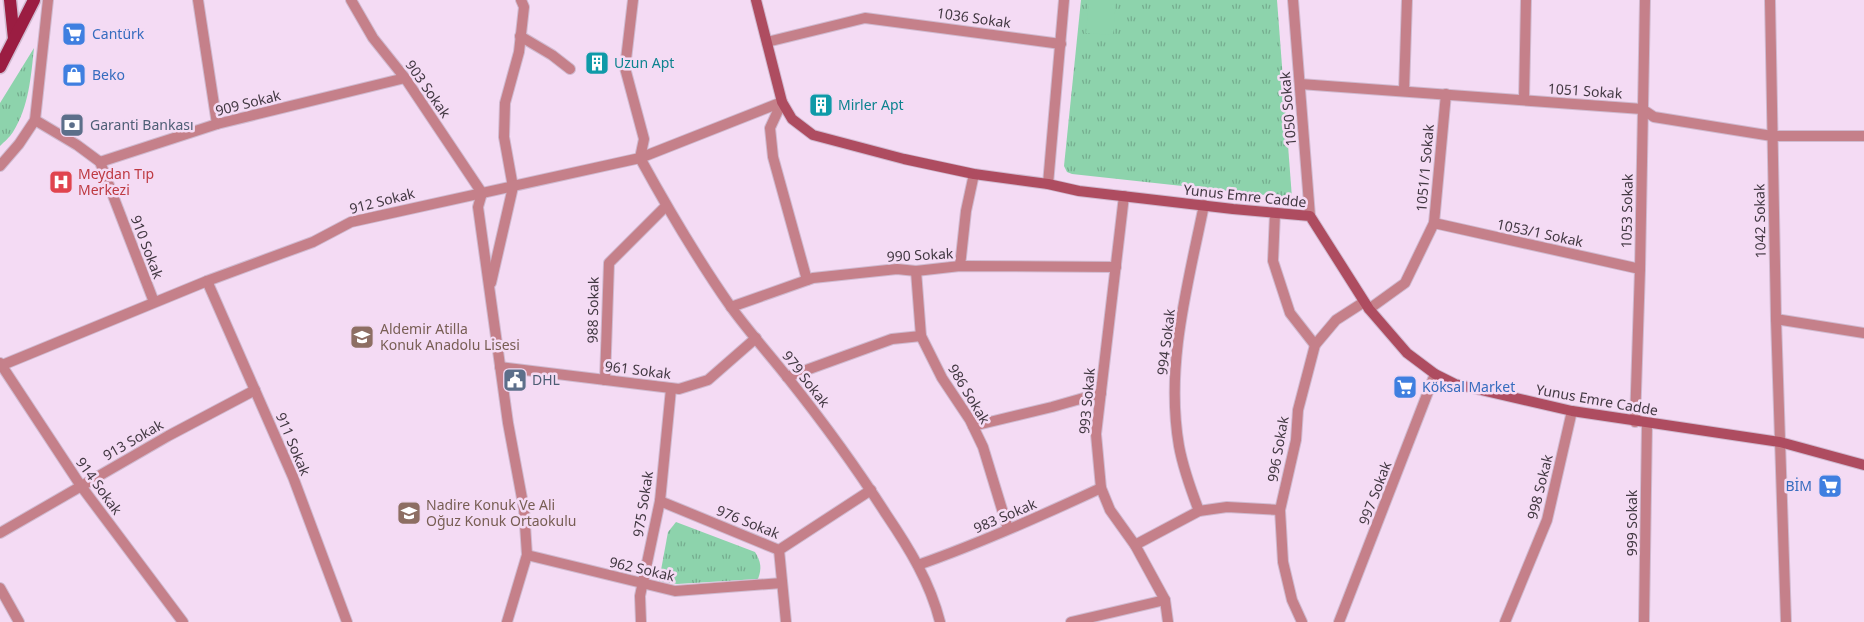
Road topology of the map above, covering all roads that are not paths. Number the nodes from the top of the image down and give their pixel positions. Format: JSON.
{"nodes":[{"id":1,"x":10,"y":0,"type":"edge"},
{"id":2,"x":34,"y":0,"type":"edge"},
{"id":3,"x":48,"y":0,"type":"edge"},
{"id":4,"x":198,"y":0,"type":"edge"},
{"id":5,"x":351,"y":0,"type":"edge"},
{"id":6,"x":522,"y":0,"type":"edge"},
{"id":7,"x":634,"y":0,"type":"edge"},
{"id":8,"x":756,"y":0,"type":"edge"},
{"id":9,"x":1064,"y":0,"type":"edge"},
{"id":10,"x":1293,"y":0,"type":"edge"},
{"id":11,"x":1407,"y":0,"type":"edge"},
{"id":12,"x":1526,"y":0,"type":"edge"},
{"id":13,"x":1646,"y":0,"type":"edge"},
{"id":14,"x":1770,"y":0,"type":"edge"},
{"id":15,"x":520,"y":36,"type":"junction"},
{"id":16,"x":14,"y":41,"type":"junction"},
{"id":17,"x":767,"y":42,"type":"junction"},
{"id":18,"x":1061,"y":44,"type":"junction"},
{"id":19,"x":0,"y":67,"type":"edge"},
{"id":20,"x":570,"y":69,"type":"dead end"},
{"id":21,"x":405,"y":78,"type":"junction"},
{"id":22,"x":1300,"y":84,"type":"junction"},
{"id":23,"x":1404,"y":91,"type":"junction"},
{"id":24,"x":1446,"y":94,"type":"junction"},
{"id":25,"x":1524,"y":100,"type":"junction"},
{"id":26,"x":782,"y":102,"type":"junction"},
{"id":27,"x":1642,"y":109,"type":"junction"},
{"id":28,"x":36,"y":120,"type":"junction"},
{"id":29,"x":217,"y":124,"type":"junction"},
{"id":30,"x":1772,"y":136,"type":"junction"},
{"id":31,"x":1864,"y":136,"type":"edge"},
{"id":32,"x":640,"y":158,"type":"junction"},
{"id":33,"x":100,"y":162,"type":"junction"},
{"id":34,"x":0,"y":166,"type":"edge"},
{"id":35,"x":974,"y":174,"type":"junction"},
{"id":36,"x":1048,"y":184,"type":"junction"},
{"id":37,"x":513,"y":187,"type":"junction"},
{"id":38,"x":482,"y":193,"type":"junction"},
{"id":39,"x":1124,"y":196,"type":"junction"},
{"id":40,"x":666,"y":206,"type":"junction"},
{"id":41,"x":1204,"y":206,"type":"junction"},
{"id":42,"x":1275,"y":213,"type":"junction"},
{"id":43,"x":1310,"y":216,"type":"junction"},
{"id":44,"x":1434,"y":223,"type":"junction"},
{"id":45,"x":960,"y":266,"type":"junction"},
{"id":46,"x":1116,"y":267,"type":"junction"},
{"id":47,"x":1640,"y":269,"type":"junction"},
{"id":48,"x":916,"y":271,"type":"junction"},
{"id":49,"x":807,"y":280,"type":"junction"},
{"id":50,"x":206,"y":281,"type":"junction"},
{"id":51,"x":490,"y":289,"type":"junction"},
{"id":52,"x":154,"y":302,"type":"junction"},
{"id":53,"x":1367,"y":306,"type":"junction"},
{"id":54,"x":731,"y":307,"type":"junction"},
{"id":55,"x":1776,"y":319,"type":"junction"},
{"id":56,"x":1864,"y":333,"type":"edge"},
{"id":57,"x":921,"y":336,"type":"junction"},
{"id":58,"x":756,"y":338,"type":"junction"},
{"id":59,"x":1315,"y":344,"type":"junction"},
{"id":60,"x":0,"y":365,"type":"edge"},
{"id":61,"x":500,"y":367,"type":"junction"},
{"id":62,"x":1435,"y":374,"type":"junction"},
{"id":63,"x":787,"y":377,"type":"junction"},
{"id":64,"x":605,"y":380,"type":"junction"},
{"id":65,"x":671,"y":389,"type":"junction"},
{"id":66,"x":255,"y":390,"type":"junction"},
{"id":67,"x":1101,"y":393,"type":"junction"},
{"id":68,"x":1572,"y":412,"type":"junction"},
{"id":69,"x":1635,"y":422,"type":"junction"},
{"id":70,"x":1647,"y":424,"type":"junction"},
{"id":71,"x":973,"y":426,"type":"junction"},
{"id":72,"x":1780,"y":442,"type":"junction"},
{"id":73,"x":1864,"y":465,"type":"edge"},
{"id":74,"x":81,"y":486,"type":"junction"},
{"id":75,"x":1101,"y":488,"type":"junction"},
{"id":76,"x":871,"y":490,"type":"junction"},
{"id":77,"x":660,"y":501,"type":"junction"},
{"id":78,"x":1280,"y":510,"type":"junction"},
{"id":79,"x":1198,"y":511,"type":"junction"},
{"id":80,"x":1008,"y":529,"type":"junction"},
{"id":81,"x":0,"y":533,"type":"edge"},
{"id":82,"x":1135,"y":545,"type":"junction"},
{"id":83,"x":779,"y":550,"type":"junction"},
{"id":84,"x":527,"y":555,"type":"junction"},
{"id":85,"x":918,"y":565,"type":"junction"},
{"id":86,"x":782,"y":583,"type":"junction"},
{"id":87,"x":642,"y":584,"type":"junction"},
{"id":88,"x":0,"y":588,"type":"edge"},
{"id":89,"x":1165,"y":600,"type":"junction"},
{"id":90,"x":19,"y":622,"type":"edge"},
{"id":91,"x":183,"y":622,"type":"edge"},
{"id":92,"x":347,"y":622,"type":"edge"},
{"id":93,"x":507,"y":622,"type":"edge"},
{"id":94,"x":641,"y":622,"type":"edge"},
{"id":95,"x":786,"y":622,"type":"edge"},
{"id":96,"x":940,"y":622,"type":"edge"},
{"id":97,"x":1071,"y":622,"type":"edge"},
{"id":98,"x":1168,"y":622,"type":"edge"},
{"id":99,"x":1302,"y":622,"type":"edge"},
{"id":100,"x":1339,"y":622,"type":"edge"},
{"id":101,"x":1505,"y":622,"type":"edge"},
{"id":102,"x":1644,"y":622,"type":"edge"},
{"id":103,"x":1786,"y":622,"type":"edge"}],
"edges":[{"from":1,"to":16,"type":"main road"},
{"from":2,"to":16,"type":"main road"},
{"from":3,"to":28,"type":"street"},
{"from":4,"to":29,"type":"street"},
{"from":5,"to":21,"type":"street","name":"903 Sokak"},
{"from":6,"to":15,"type":"street"},
{"from":7,"to":32,"type":"street"},
{"from":8,"to":17,"type":"street","name":"Yunus Emre Cadde"},
{"from":9,"to":18,"type":"street"},
{"from":10,"to":22,"type":"street","name":"1050 Sokak"},
{"from":11,"to":23,"type":"street"},
{"from":12,"to":25,"type":"street"},
{"from":13,"to":27,"type":"street","name":"1053 Sokak"},
{"from":14,"to":30,"type":"street","name":"1042 Sokak"},
{"from":15,"to":20,"type":"street"},
{"from":15,"to":37,"type":"street"},
{"from":16,"to":19,"type":"main road"},
{"from":17,"to":18,"type":"street","name":"1036 Sokak"},
{"from":17,"to":26,"type":"street","name":"Yunus Emre Cadde"},
{"from":18,"to":36,"type":"street"},
{"from":21,"to":29,"type":"street","name":"909 Sokak"},
{"from":21,"to":38,"type":"street","name":"903 Sokak"},
{"from":22,"to":23,"type":"street","name":"1051 Sokak"},
{"from":22,"to":43,"type":"street","name":"1050 Sokak"},
{"from":23,"to":24,"type":"street","name":"1051 Sokak"},
{"from":24,"to":25,"type":"street","name":"1051 Sokak"},
{"from":24,"to":44,"type":"street","name":"1051/1 Sokak"},
{"from":25,"to":27,"type":"street","name":"1051 Sokak"},
{"from":26,"to":32,"type":"street","name":"912 Sokak"},
{"from":26,"to":35,"type":"street","name":"Yunus Emre Cadde"},
{"from":26,"to":49,"type":"street"},
{"from":27,"to":30,"type":"street","name":"1051 Sokak"},
{"from":27,"to":47,"type":"street","name":"1053 Sokak"},
{"from":28,"to":33,"type":"street"},
{"from":28,"to":34,"type":"street"},
{"from":29,"to":33,"type":"street","name":"909 Sokak"},
{"from":30,"to":31,"type":"street","name":"1051 Sokak"},
{"from":30,"to":55,"type":"street","name":"1042 Sokak"},
{"from":32,"to":37,"type":"street","name":"912 Sokak"},
{"from":32,"to":40,"type":"street","name":"979 Sokak"},
{"from":33,"to":52,"type":"street","name":"910 Sokak"},
{"from":35,"to":36,"type":"street","name":"Yunus Emre Cadde"},
{"from":35,"to":45,"type":"street"},
{"from":36,"to":39,"type":"street","name":"Yunus Emre Cadde"},
{"from":37,"to":38,"type":"street","name":"912 Sokak"},
{"from":37,"to":51,"type":"street"},
{"from":38,"to":50,"type":"street","name":"912 Sokak"},
{"from":38,"to":51,"type":"street"},
{"from":39,"to":41,"type":"street","name":"Yunus Emre Cadde"},
{"from":39,"to":46,"type":"street","name":"993 Sokak"},
{"from":40,"to":54,"type":"street","name":"979 Sokak"},
{"from":40,"to":64,"type":"street","name":"988 Sokak"},
{"from":41,"to":42,"type":"street","name":"Yunus Emre Cadde"},
{"from":41,"to":79,"type":"street","name":"994 Sokak"},
{"from":42,"to":43,"type":"street","name":"Yunus Emre Cadde"},
{"from":42,"to":59,"type":"street"},
{"from":43,"to":53,"type":"street","name":"Yunus Emre Cadde"},
{"from":44,"to":47,"type":"street","name":"1053/1 Sokak"},
{"from":44,"to":53,"type":"street","name":"1051/1 Sokak"},
{"from":45,"to":46,"type":"street","name":"990 Sokak"},
{"from":45,"to":48,"type":"street","name":"990 Sokak"},
{"from":46,"to":67,"type":"street","name":"993 Sokak"},
{"from":47,"to":69,"type":"street","name":"1053 Sokak"},
{"from":48,"to":49,"type":"street","name":"990 Sokak"},
{"from":48,"to":57,"type":"street","name":"986 Sokak"},
{"from":49,"to":54,"type":"street","name":"990 Sokak"},
{"from":50,"to":52,"type":"street","name":"912 Sokak"},
{"from":50,"to":66,"type":"street","name":"911 Sokak"},
{"from":51,"to":61,"type":"street"},
{"from":52,"to":60,"type":"street","name":"912 Sokak"},
{"from":53,"to":59,"type":"street","name":"996 Sokak"},
{"from":53,"to":62,"type":"street","name":"Yunus Emre Cadde"},
{"from":54,"to":58,"type":"street","name":"979 Sokak"},
{"from":55,"to":56,"type":"street"},
{"from":55,"to":72,"type":"street","name":"1042 Sokak"},
{"from":57,"to":63,"type":"street"},
{"from":57,"to":71,"type":"street","name":"986 Sokak"},
{"from":58,"to":63,"type":"street","name":"979 Sokak"},
{"from":58,"to":65,"type":"street","name":"961 Sokak"},
{"from":59,"to":78,"type":"street","name":"996 Sokak"},
{"from":60,"to":74,"type":"street","name":"914 Sokak"},
{"from":61,"to":64,"type":"street","name":"961 Sokak"},
{"from":61,"to":84,"type":"street"},
{"from":62,"to":68,"type":"street","name":"Yunus Emre Cadde"},
{"from":62,"to":100,"type":"street","name":"997 Sokak"},
{"from":63,"to":76,"type":"street","name":"979 Sokak"},
{"from":64,"to":65,"type":"street","name":"961 Sokak"},
{"from":65,"to":77,"type":"street","name":"975 Sokak"},
{"from":66,"to":74,"type":"street","name":"913 Sokak"},
{"from":66,"to":92,"type":"street","name":"911 Sokak"},
{"from":67,"to":71,"type":"street"},
{"from":67,"to":75,"type":"street","name":"993 Sokak"},
{"from":68,"to":69,"type":"street","name":"Yunus Emre Cadde"},
{"from":68,"to":101,"type":"street","name":"998 Sokak"},
{"from":69,"to":70,"type":"street","name":"Yunus Emre Cadde"},
{"from":70,"to":72,"type":"street","name":"Yunus Emre Cadde"},
{"from":70,"to":102,"type":"street","name":"999 Sokak"},
{"from":71,"to":80,"type":"street","name":"986 Sokak"},
{"from":72,"to":73,"type":"street","name":"Yunus Emre Cadde"},
{"from":72,"to":103,"type":"street","name":"1042 Sokak"},
{"from":74,"to":81,"type":"street","name":"913 Sokak"},
{"from":74,"to":91,"type":"street","name":"914 Sokak"},
{"from":75,"to":80,"type":"street","name":"983 Sokak"},
{"from":75,"to":82,"type":"street","name":"993 Sokak"},
{"from":76,"to":83,"type":"street","name":"976 Sokak"},
{"from":76,"to":85,"type":"street","name":"979 Sokak"},
{"from":77,"to":83,"type":"street","name":"976 Sokak"},
{"from":77,"to":87,"type":"street","name":"975 Sokak"},
{"from":78,"to":79,"type":"street"},
{"from":78,"to":99,"type":"street","name":"996 Sokak"},
{"from":79,"to":82,"type":"street"},
{"from":80,"to":85,"type":"street","name":"983 Sokak"},
{"from":82,"to":89,"type":"street","name":"993 Sokak"},
{"from":83,"to":86,"type":"street"},
{"from":84,"to":87,"type":"street","name":"962 Sokak"},
{"from":84,"to":93,"type":"street"},
{"from":85,"to":96,"type":"street","name":"979 Sokak"},
{"from":86,"to":87,"type":"street","name":"962 Sokak"},
{"from":86,"to":95,"type":"street"},
{"from":87,"to":94,"type":"street","name":"975 Sokak"},
{"from":88,"to":90,"type":"street"},
{"from":89,"to":97,"type":"street"},
{"from":89,"to":98,"type":"street","name":"993 Sokak"}]}
